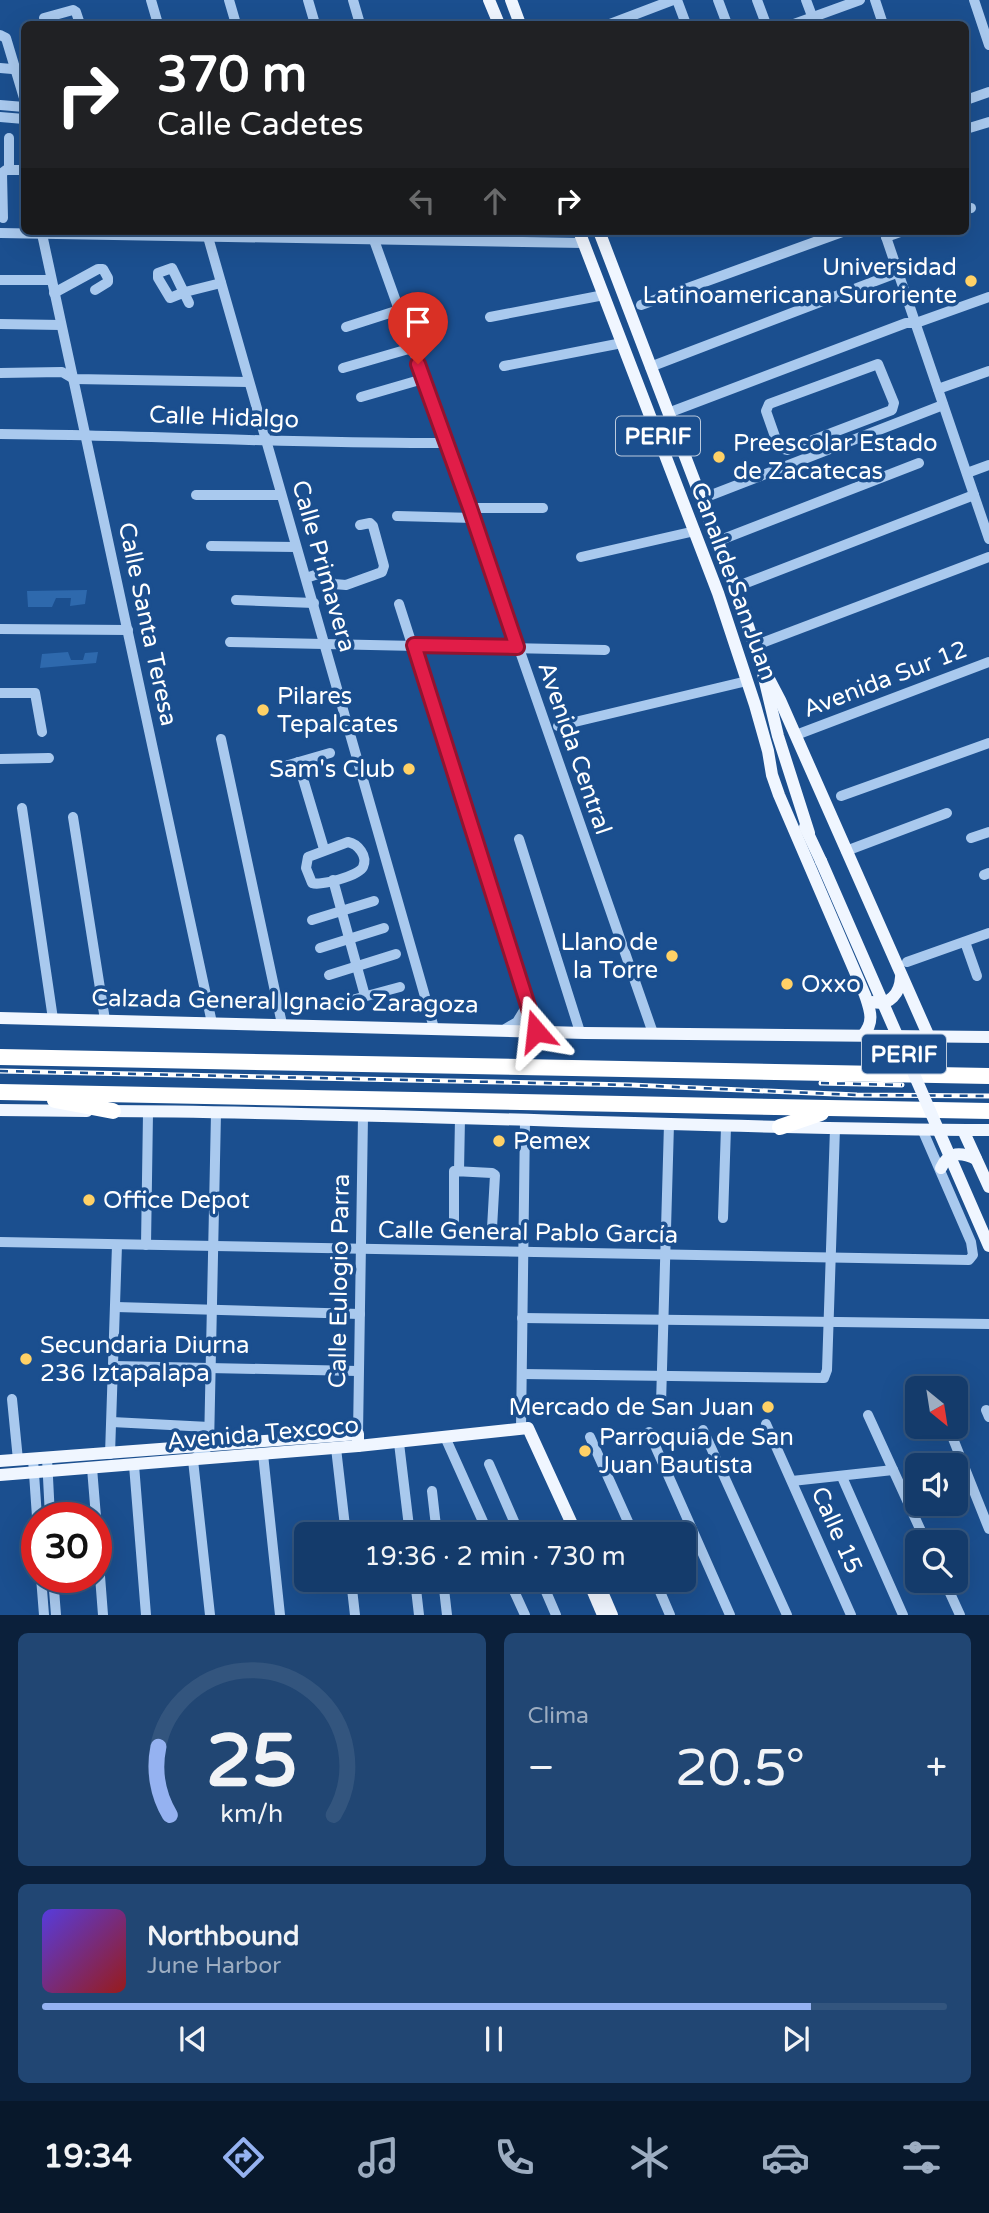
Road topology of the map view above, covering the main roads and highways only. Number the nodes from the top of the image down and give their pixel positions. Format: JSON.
{"nodes":[{"id":1,"x":489,"y":0,"type":"edge"},
{"id":2,"x":511,"y":0,"type":"edge"},
{"id":3,"x":498,"y":21,"type":"edge"},
{"id":4,"x":519,"y":21,"type":"edge"},
{"id":5,"x":600,"y":235,"type":"edge"},
{"id":6,"x":581,"y":237,"type":"edge"},
{"id":7,"x":761,"y":665,"type":"junction"},
{"id":8,"x":768,"y":751,"type":"junction"},
{"id":9,"x":809,"y":833,"type":"junction"},
{"id":10,"x":901,"y":977,"type":"junction"},
{"id":11,"x":865,"y":995,"type":"junction"},
{"id":12,"x":0,"y":1018,"type":"edge"},
{"id":13,"x":863,"y":1035,"type":"junction"},
{"id":14,"x":929,"y":1037,"type":"junction"},
{"id":15,"x":989,"y":1037,"type":"edge"},
{"id":16,"x":0,"y":1057,"type":"edge"},
{"id":17,"x":989,"y":1076,"type":"edge"},
{"id":18,"x":6,"y":1092,"type":"edge"},
{"id":19,"x":833,"y":1108,"type":"junction"},
{"id":20,"x":0,"y":1110,"type":"edge"},
{"id":21,"x":113,"y":1111,"type":"junction"},
{"id":22,"x":989,"y":1111,"type":"edge"},
{"id":23,"x":780,"y":1127,"type":"junction"},
{"id":24,"x":963,"y":1130,"type":"junction"},
{"id":25,"x":989,"y":1130,"type":"edge"},
{"id":26,"x":976,"y":1159,"type":"junction"},
{"id":27,"x":941,"y":1168,"type":"road end"},
{"id":28,"x":989,"y":1188,"type":"edge"},
{"id":29,"x":989,"y":1246,"type":"edge"},
{"id":30,"x":525,"y":1428,"type":"junction"},
{"id":31,"x":358,"y":1440,"type":"junction"},
{"id":32,"x":322,"y":1443,"type":"junction"},
{"id":33,"x":0,"y":1461,"type":"edge"},
{"id":34,"x":40,"y":1465,"type":"junction"},
{"id":35,"x":0,"y":1475,"type":"edge"},
{"id":36,"x":563,"y":1522,"type":"edge"},
{"id":37,"x":571,"y":1522,"type":"edge"},
{"id":38,"x":593,"y":1592,"type":"edge"},
{"id":39,"x":602,"y":1592,"type":"edge"},
{"id":40,"x":603,"y":1615,"type":"edge"},
{"id":41,"x":612,"y":1615,"type":"edge"}],
"edges":[{"from":1,"to":3,"type":"main road"},
{"from":2,"to":4,"type":"main road"},
{"from":5,"to":7,"type":"main road","name":"Canal de San Juan","number":"PERIF"},
{"from":6,"to":8,"type":"main road","name":"Canal de San Juan","number":"PERIF"},
{"from":7,"to":9,"type":"main road","name":"Canal de San Juan","number":"PERIF"},
{"from":7,"to":10,"type":"main road","name":"Canal de San Juan"},
{"from":8,"to":9,"type":"main road","name":"Canal de San Juan","number":"PERIF"},
{"from":8,"to":11,"type":"main road","name":"Canal de San Juan"},
{"from":9,"to":29,"type":"main road","name":"Canal de San Juan","number":"PERIF","bridge":true},
{"from":10,"to":11,"type":"main road"},
{"from":10,"to":14,"type":"main road","name":"Canal de San Juan"},
{"from":11,"to":13,"type":"main road","name":"Canal de San Juan"},
{"from":12,"to":13,"type":"main road","name":"Calzada General Ignacio Zaragoza"},
{"from":13,"to":14,"type":"main road","name":"Calzada General Ignacio Zaragoza"},
{"from":14,"to":15,"type":"main road","name":"Calzada General Ignacio Zaragoza"},
{"from":16,"to":17,"type":"highway"},
{"from":18,"to":19,"type":"highway"},
{"from":18,"to":21,"type":"highway"},
{"from":19,"to":22,"type":"highway"},
{"from":19,"to":23,"type":"highway"},
{"from":20,"to":21,"type":"main road"},
{"from":21,"to":23,"type":"main road"},
{"from":23,"to":24,"type":"main road"},
{"from":24,"to":25,"type":"main road"},
{"from":24,"to":26,"type":"main road"},
{"from":26,"to":27,"type":"main road"},
{"from":26,"to":28,"type":"main road"},
{"from":30,"to":31,"type":"main road","name":"Avenida Texcoco"},
{"from":30,"to":36,"type":"main road"},
{"from":30,"to":37,"type":"main road"},
{"from":31,"to":32,"type":"main road","name":"Avenida Texcoco"},
{"from":31,"to":32,"type":"main road","name":"Avenida Texcoco"},
{"from":32,"to":34,"type":"main road","name":"Avenida Texcoco"},
{"from":32,"to":34,"type":"main road","name":"Avenida Texcoco"},
{"from":33,"to":34,"type":"main road","name":"Avenida Texcoco"},
{"from":34,"to":35,"type":"main road","name":"Avenida Texcoco"},
{"from":38,"to":40,"type":"main road"},
{"from":39,"to":41,"type":"main road"}]}
